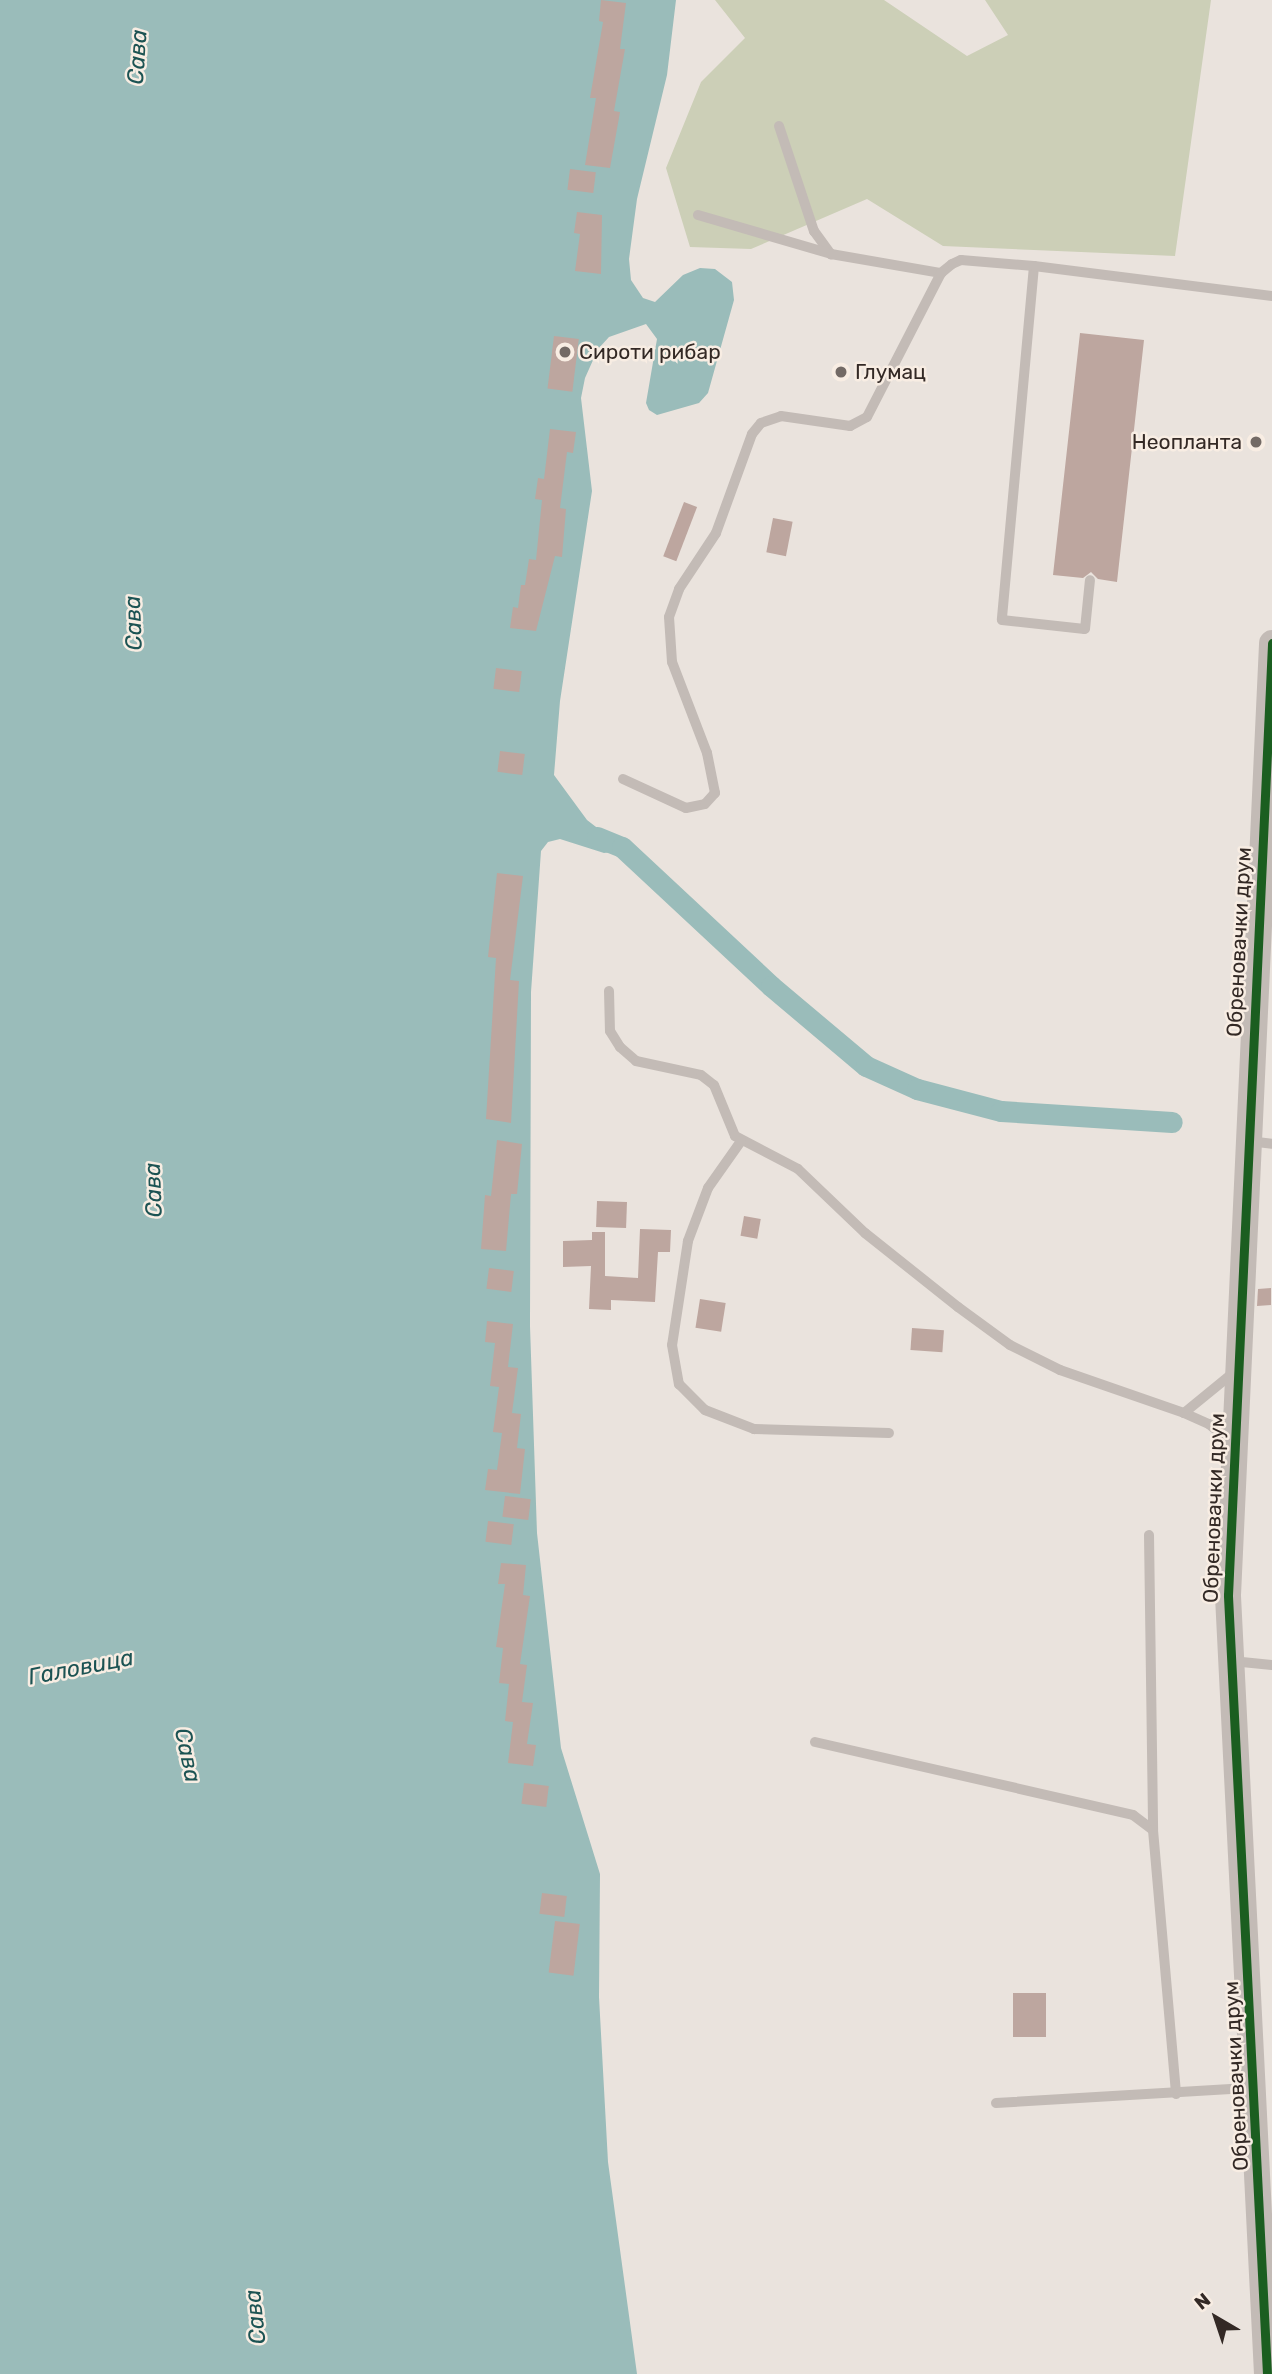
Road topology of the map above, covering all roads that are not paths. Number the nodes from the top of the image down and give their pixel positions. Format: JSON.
{"nodes":[{"id":1,"x":779,"y":126,"type":"dead end"},
{"id":2,"x":698,"y":215,"type":"dead end"},
{"id":3,"x":831,"y":254,"type":"junction"},
{"id":4,"x":1034,"y":267,"type":"junction"},
{"id":5,"x":941,"y":274,"type":"junction"},
{"id":6,"x":1272,"y":296,"type":"edge"},
{"id":7,"x":1090,"y":580,"type":"dead end"},
{"id":8,"x":1272,"y":643,"type":"edge"},
{"id":9,"x":623,"y":779,"type":"dead end"},
{"id":10,"x":609,"y":991,"type":"dead end"},
{"id":11,"x":741,"y":1140,"type":"junction"},
{"id":12,"x":1259,"y":1142,"type":"edge"},
{"id":13,"x":1236,"y":1370,"type":"junction"},
{"id":14,"x":1184,"y":1413,"type":"junction"},
{"id":15,"x":889,"y":1433,"type":"dead end"},
{"id":16,"x":1233,"y":1444,"type":"junction"},
{"id":17,"x":1149,"y":1535,"type":"dead end"},
{"id":18,"x":1229,"y":1661,"type":"junction"},
{"id":19,"x":1272,"y":1665,"type":"edge"},
{"id":20,"x":815,"y":1742,"type":"dead end"},
{"id":21,"x":1153,"y":1830,"type":"junction"},
{"id":22,"x":1255,"y":2088,"type":"junction"},
{"id":23,"x":1176,"y":2094,"type":"junction"},
{"id":24,"x":996,"y":2103,"type":"dead end"},
{"id":25,"x":1267,"y":2258,"type":"edge"},
{"id":26,"x":1268,"y":2374,"type":"edge"}],
"edges":[{"from":1,"to":3,"type":"lane"},
{"from":2,"to":3,"type":"lane"},
{"from":3,"to":5,"type":"lane"},
{"from":4,"to":5,"type":"lane"},
{"from":4,"to":6,"type":"lane"},
{"from":4,"to":7,"type":"lane"},
{"from":5,"to":9,"type":"lane"},
{"from":8,"to":12,"type":"street","name":"Обреновачки друм"},
{"from":10,"to":11,"type":"lane"},
{"from":11,"to":14,"type":"lane"},
{"from":11,"to":15,"type":"lane"},
{"from":12,"to":13,"type":"street","name":"Обреновачки друм"},
{"from":13,"to":14,"type":"lane"},
{"from":13,"to":16,"type":"street","name":"Обреновачки друм"},
{"from":14,"to":16,"type":"lane"},
{"from":16,"to":18,"type":"street","name":"Обреновачки друм"},
{"from":17,"to":21,"type":"lane"},
{"from":18,"to":19,"type":"lane"},
{"from":18,"to":22,"type":"street","name":"Обреновачки друм"},
{"from":20,"to":21,"type":"lane"},
{"from":21,"to":23,"type":"lane"},
{"from":22,"to":23,"type":"lane"},
{"from":22,"to":25,"type":"street","name":"Обреновачки друм"},
{"from":23,"to":24,"type":"lane"},
{"from":25,"to":26,"type":"street","name":"Обреновачки друм"}]}
